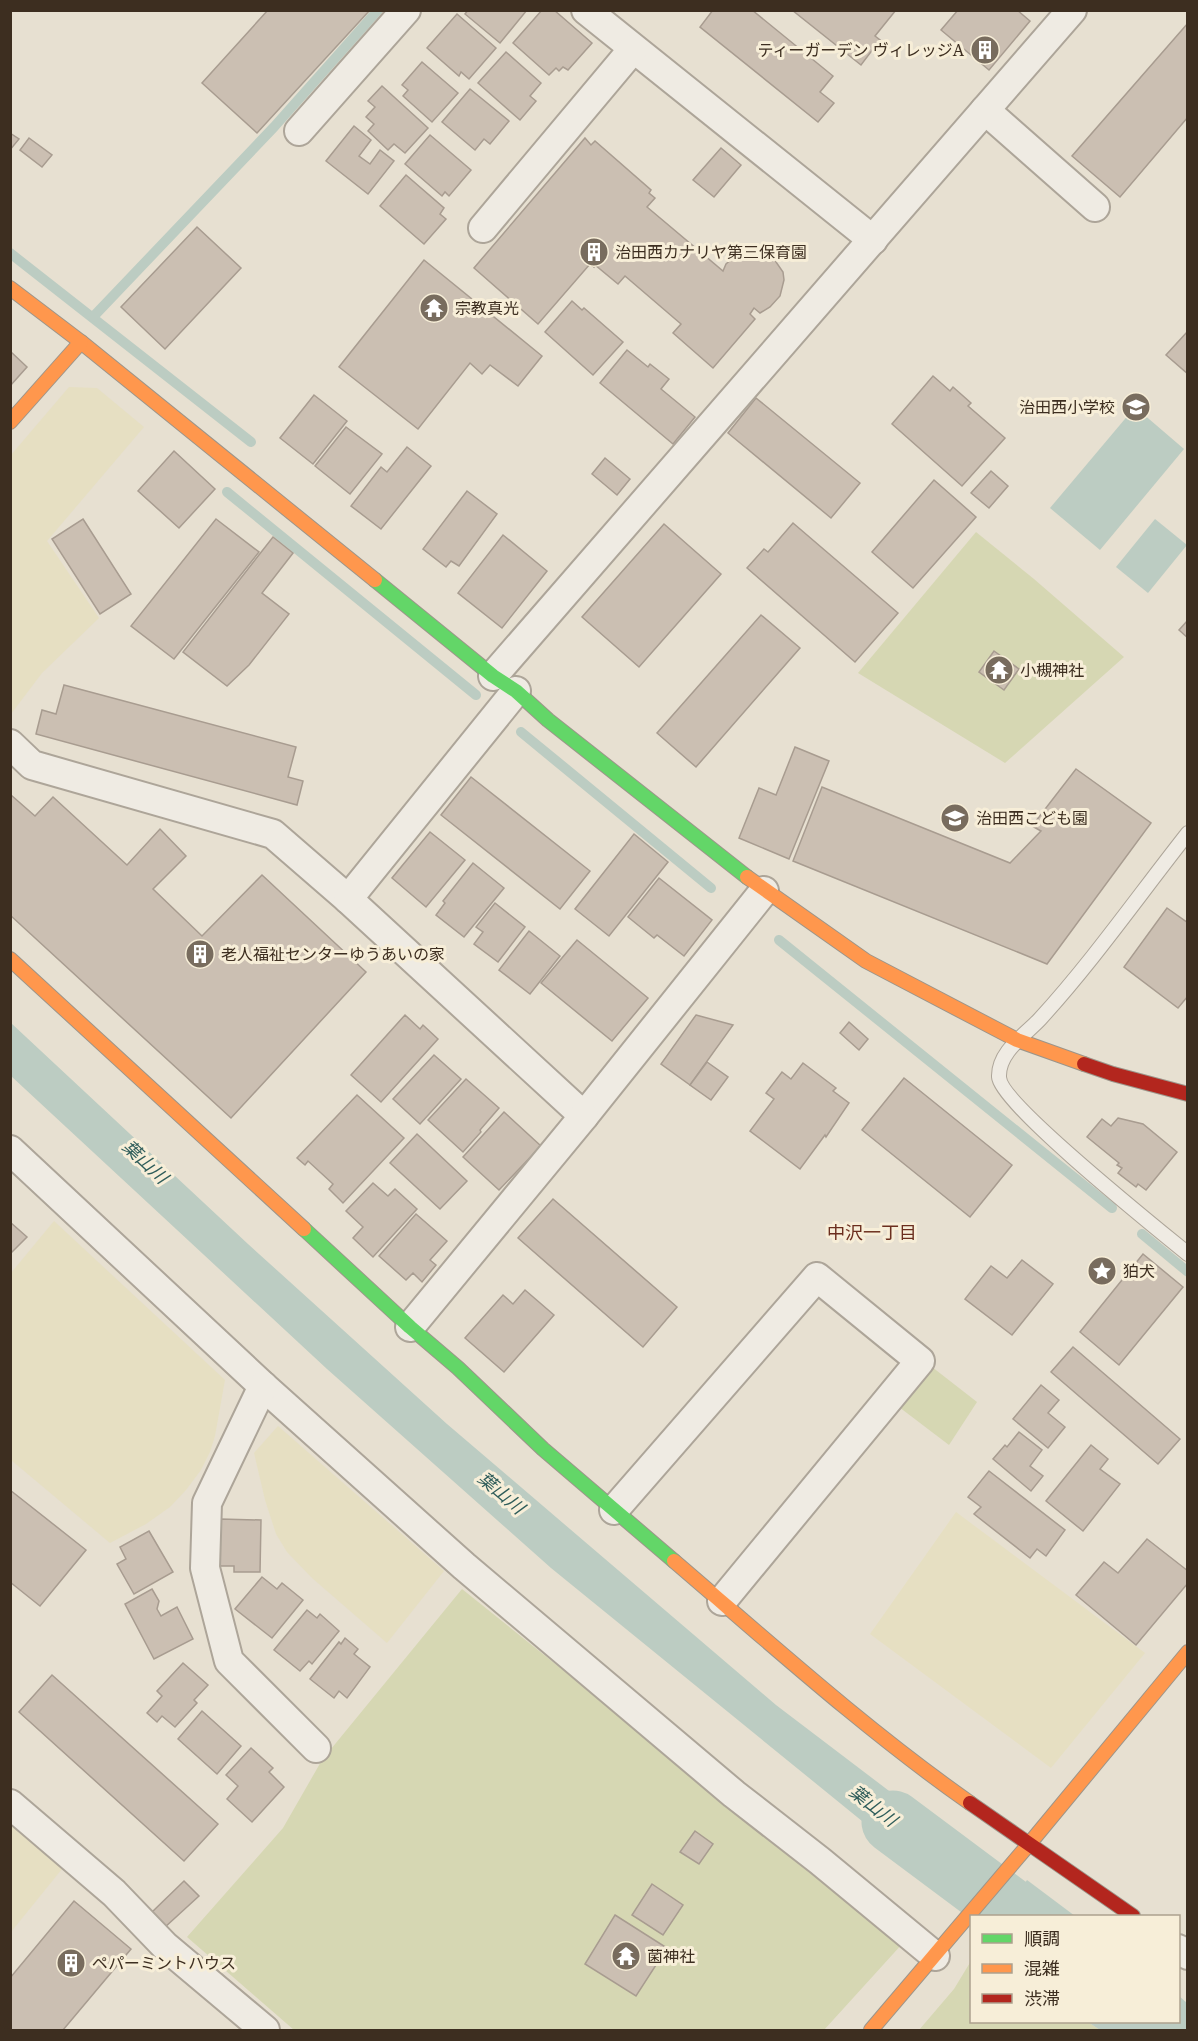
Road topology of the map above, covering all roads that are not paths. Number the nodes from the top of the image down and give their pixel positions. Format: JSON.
{"nodes":[{"id":1,"x":406,"y":10,"type":"edge"},
{"id":2,"x":586,"y":10,"type":"edge"},
{"id":3,"x":1072,"y":10,"type":"edge"},
{"id":4,"x":633,"y":49,"type":"junction"},
{"id":5,"x":985,"y":110,"type":"junction"},
{"id":6,"x":299,"y":131,"type":"dead end"},
{"id":7,"x":1095,"y":207,"type":"dead end"},
{"id":8,"x":483,"y":228,"type":"dead end"},
{"id":9,"x":873,"y":240,"type":"junction"},
{"id":10,"x":10,"y":288,"type":"edge"},
{"id":11,"x":81,"y":342,"type":"junction"},
{"id":12,"x":10,"y":422,"type":"edge"},
{"id":13,"x":504,"y":683,"type":"junction"},
{"id":14,"x":10,"y":744,"type":"edge"},
{"id":15,"x":1188,"y":833,"type":"edge"},
{"id":16,"x":764,"y":891,"type":"junction"},
{"id":17,"x":348,"y":899,"type":"junction"},
{"id":18,"x":10,"y":959,"type":"edge"},
{"id":19,"x":1017,"y":1040,"type":"junction"},
{"id":20,"x":1188,"y":1094,"type":"edge"},
{"id":21,"x":584,"y":1116,"type":"junction"},
{"id":22,"x":10,"y":1150,"type":"edge"},
{"id":23,"x":1188,"y":1254,"type":"edge"},
{"id":24,"x":410,"y":1327,"type":"junction"},
{"id":25,"x":263,"y":1386,"type":"junction"},
{"id":26,"x":614,"y":1510,"type":"junction"},
{"id":27,"x":722,"y":1601,"type":"junction"},
{"id":28,"x":1188,"y":1652,"type":"edge"},
{"id":29,"x":316,"y":1748,"type":"dead end"},
{"id":30,"x":10,"y":1804,"type":"edge"},
{"id":31,"x":1030,"y":1843,"type":"junction"},
{"id":32,"x":1130,"y":1915,"type":"edge"},
{"id":33,"x":940,"y":1950,"type":"junction"},
{"id":34,"x":265,"y":2031,"type":"edge"},
{"id":35,"x":871,"y":2031,"type":"edge"}],
"edges":[{"from":1,"to":6,"type":"street"},
{"from":2,"to":4,"type":"street"},
{"from":3,"to":5,"type":"street"},
{"from":4,"to":8,"type":"street"},
{"from":4,"to":9,"type":"street"},
{"from":5,"to":7,"type":"street"},
{"from":5,"to":9,"type":"street"},
{"from":9,"to":13,"type":"street"},
{"from":10,"to":11,"type":"street"},
{"from":11,"to":12,"type":"street"},
{"from":11,"to":13,"type":"street"},
{"from":13,"to":16,"type":"street"},
{"from":13,"to":17,"type":"street"},
{"from":14,"to":17,"type":"street"},
{"from":15,"to":19,"type":"lane"},
{"from":16,"to":19,"type":"street"},
{"from":16,"to":21,"type":"street"},
{"from":17,"to":21,"type":"street"},
{"from":18,"to":24,"type":"street"},
{"from":19,"to":20,"type":"street"},
{"from":19,"to":23,"type":"lane"},
{"from":21,"to":24,"type":"street"},
{"from":22,"to":25,"type":"street"},
{"from":24,"to":26,"type":"street"},
{"from":25,"to":29,"type":"street"},
{"from":25,"to":33,"type":"street"},
{"from":26,"to":27,"type":"street"},
{"from":26,"to":27,"type":"street"},
{"from":27,"to":31,"type":"street"},
{"from":28,"to":31,"type":"street"},
{"from":30,"to":34,"type":"street"},
{"from":31,"to":32,"type":"street"},
{"from":31,"to":33,"type":"street"},
{"from":33,"to":35,"type":"street"}]}
